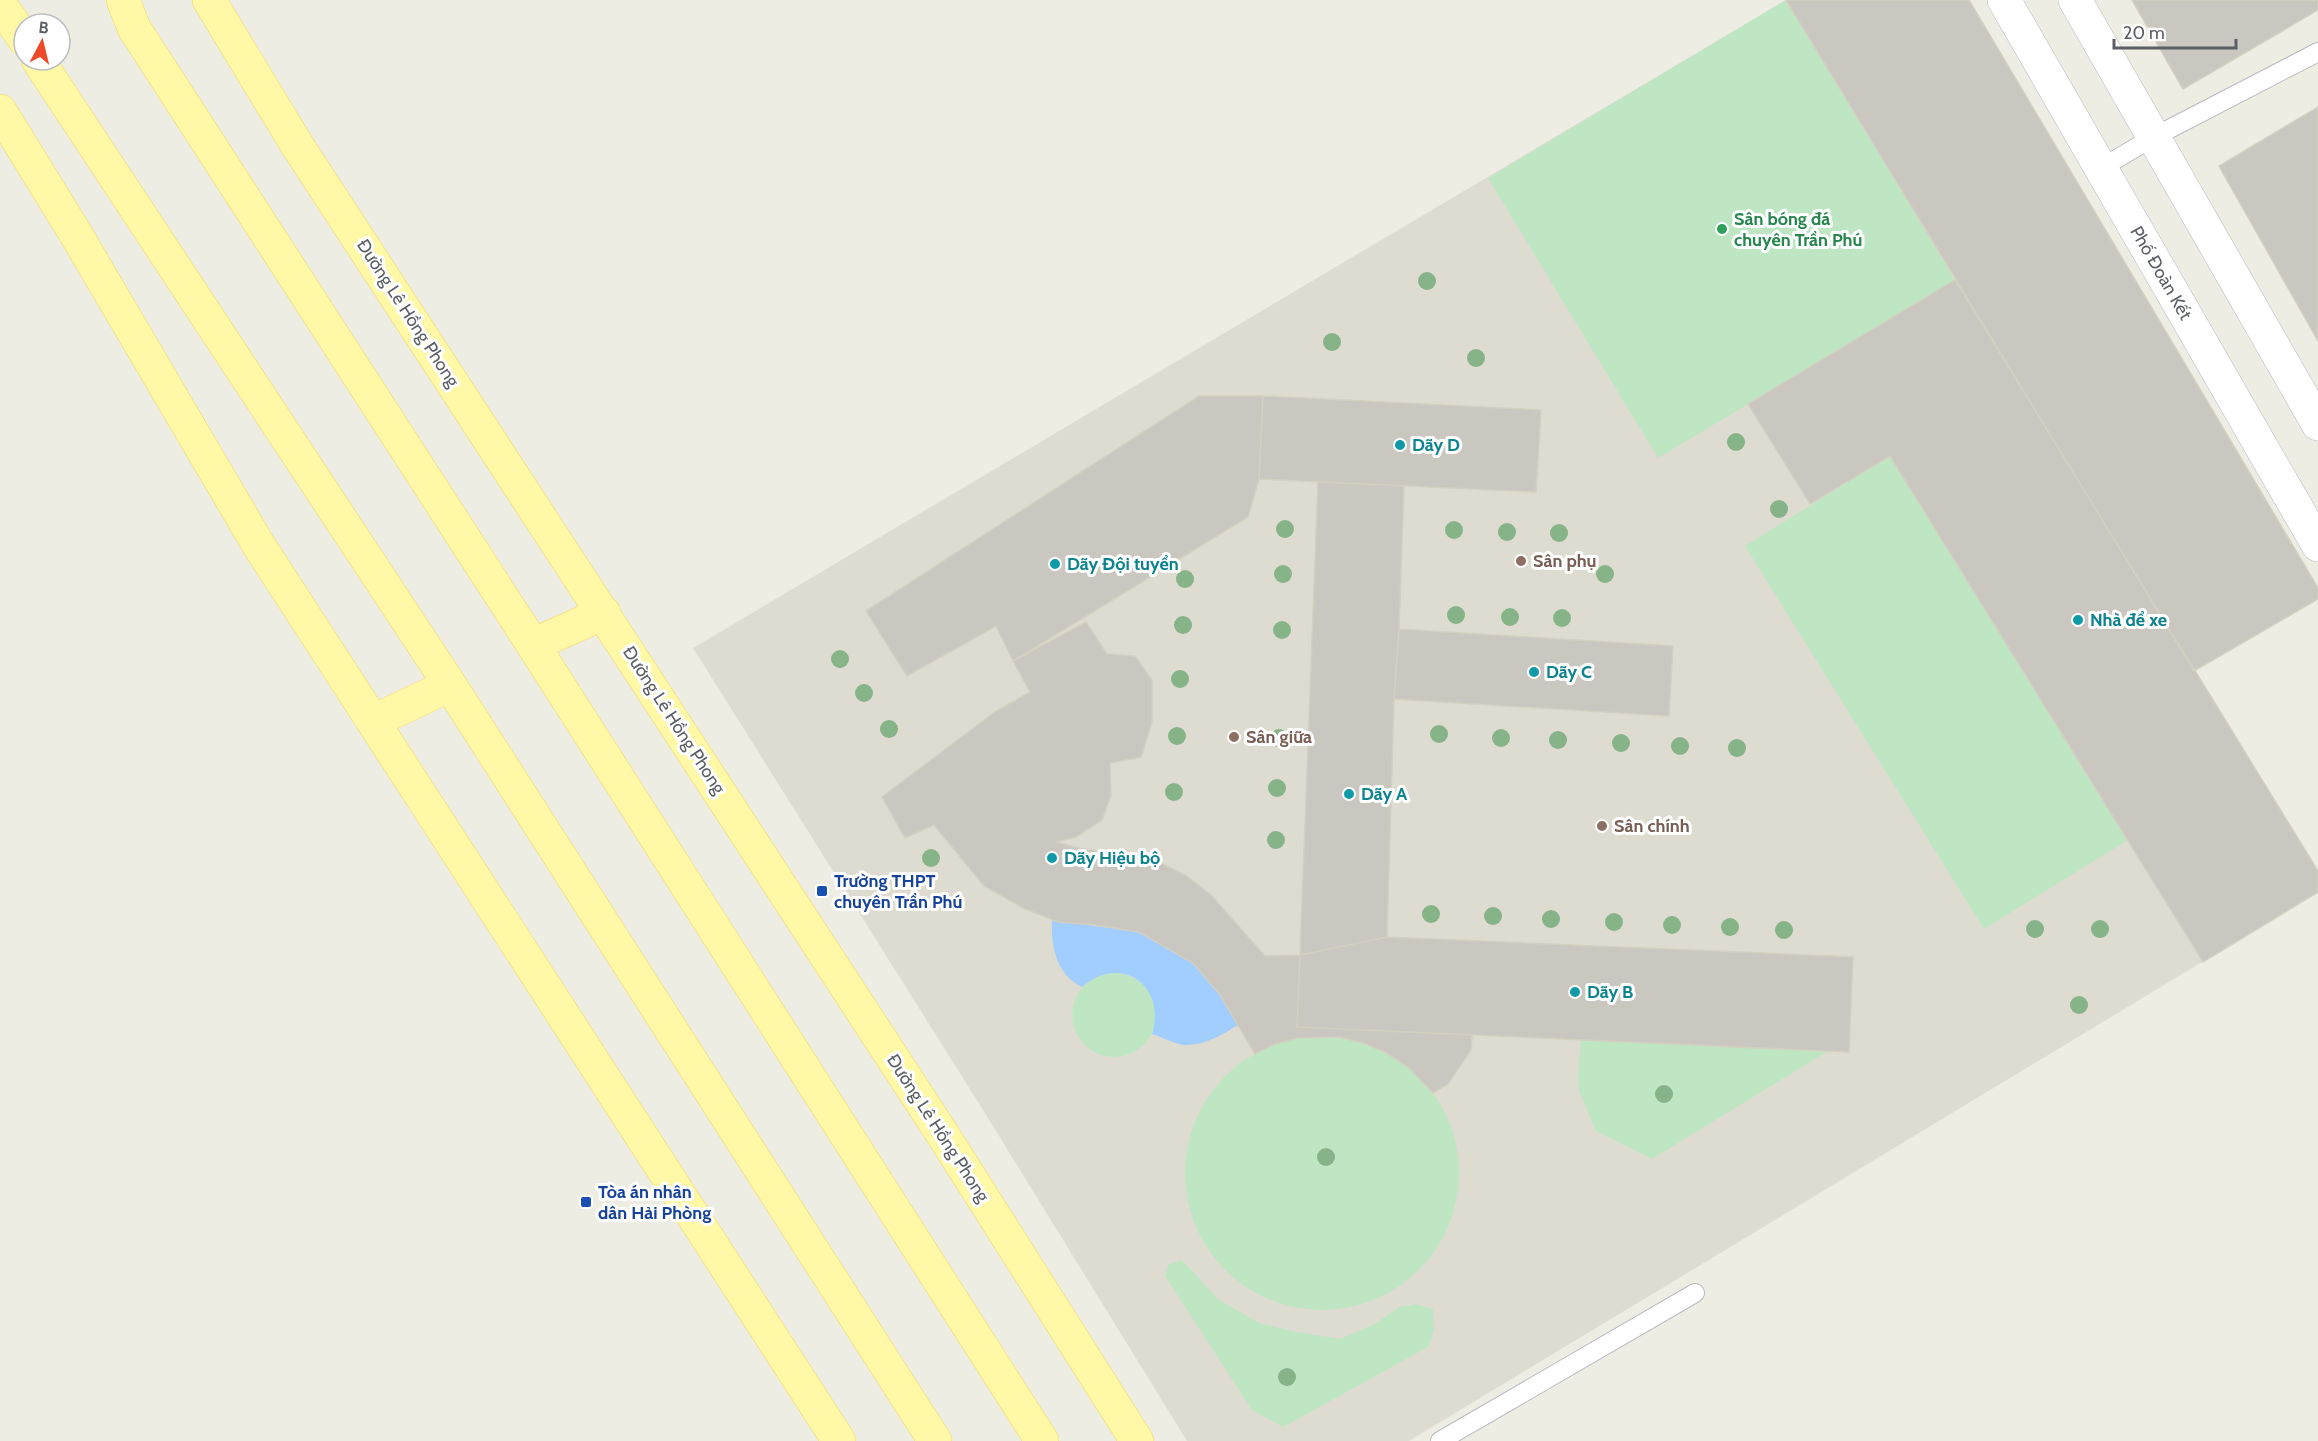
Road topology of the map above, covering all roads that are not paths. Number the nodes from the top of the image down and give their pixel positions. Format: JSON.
{"nodes":[{"id":1,"x":123,"y":0,"type":"edge"},
{"id":2,"x":209,"y":0,"type":"edge"},
{"id":3,"x":2004,"y":0,"type":"edge"},
{"id":4,"x":2074,"y":0,"type":"edge"},
{"id":5,"x":0,"y":4,"type":"edge"},
{"id":6,"x":12,"y":22,"type":"edge"},
{"id":7,"x":2318,"y":52,"type":"edge"},
{"id":8,"x":46,"y":72,"type":"edge"},
{"id":9,"x":0,"y":111,"type":"edge"},
{"id":10,"x":2152,"y":138,"type":"junction"},
{"id":11,"x":2101,"y":168,"type":"junction"},
{"id":12,"x":2318,"y":424,"type":"edge"},
{"id":13,"x":2318,"y":545,"type":"edge"},
{"id":14,"x":604,"y":613,"type":"junction"},
{"id":15,"x":533,"y":645,"type":"junction"},
{"id":16,"x":450,"y":685,"type":"junction"},
{"id":17,"x":374,"y":722,"type":"junction"},
{"id":18,"x":1695,"y":1293,"type":"dead end"},
{"id":19,"x":839,"y":1441,"type":"edge"},
{"id":20,"x":935,"y":1441,"type":"edge"},
{"id":21,"x":1042,"y":1441,"type":"edge"},
{"id":22,"x":1137,"y":1441,"type":"edge"},
{"id":23,"x":1440,"y":1441,"type":"edge"}],
"edges":[{"from":1,"to":15,"type":"main road"},
{"from":2,"to":14,"type":"main road","name":"Đường Lê Hồng Phong"},
{"from":3,"to":11,"type":"street","name":"Phố Đoàn Kết"},
{"from":4,"to":10,"type":"street"},
{"from":5,"to":6,"type":"main road"},
{"from":7,"to":10,"type":"lane"},
{"from":8,"to":16,"type":"main road"},
{"from":9,"to":17,"type":"main road"},
{"from":10,"to":11,"type":"lane"},
{"from":10,"to":12,"type":"street"},
{"from":11,"to":13,"type":"street","name":"Phố Đoàn Kết"},
{"from":14,"to":15,"type":"main road"},
{"from":14,"to":22,"type":"main road","name":"Đường Lê Hồng Phong"},
{"from":15,"to":21,"type":"main road"},
{"from":16,"to":17,"type":"main road"},
{"from":16,"to":20,"type":"main road"},
{"from":17,"to":19,"type":"main road"},
{"from":18,"to":23,"type":"lane"}]}
